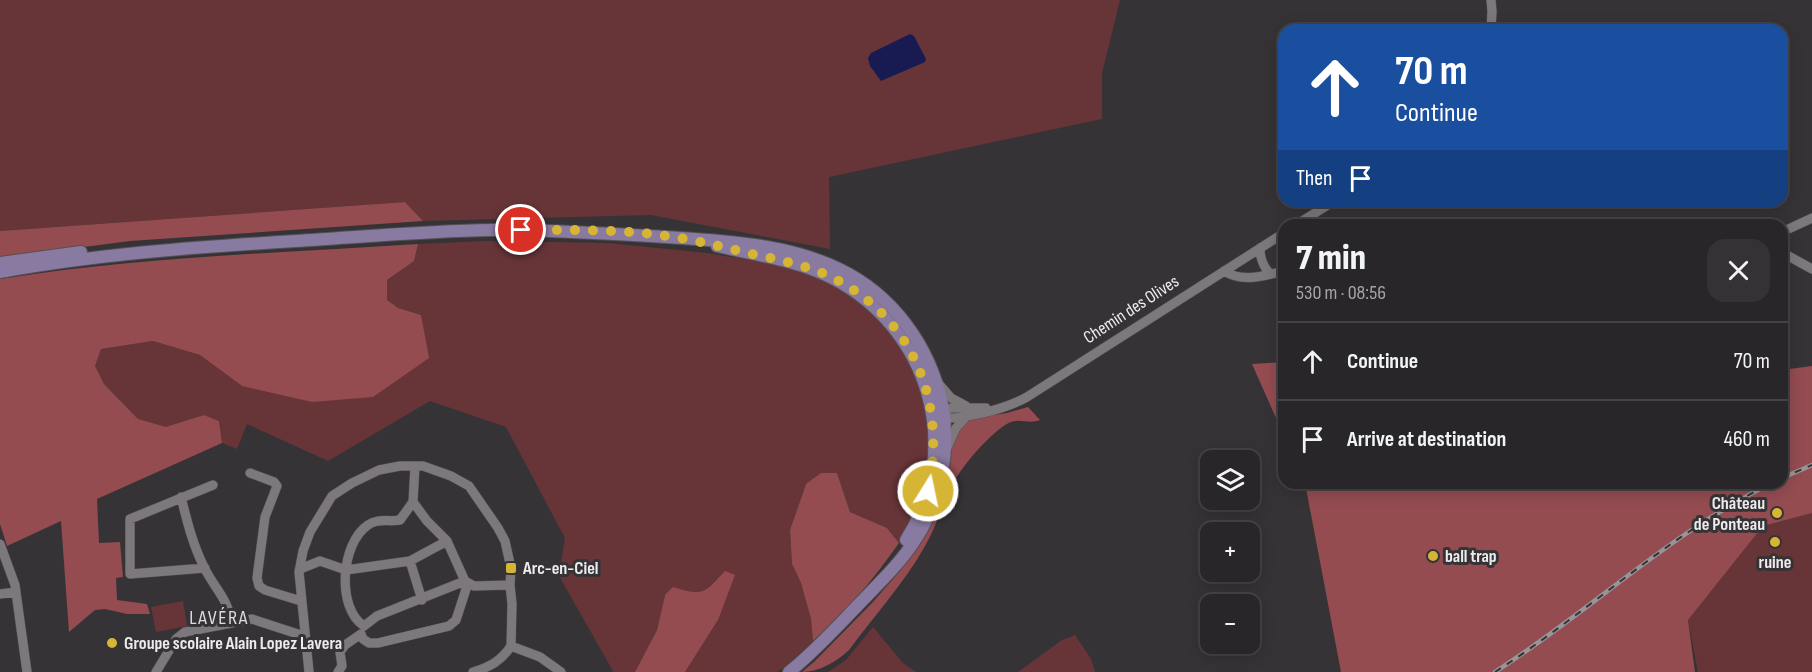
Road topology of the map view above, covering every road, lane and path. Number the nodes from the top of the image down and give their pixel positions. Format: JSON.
{"nodes":[{"id":1,"x":1491,"y":0,"type":"edge"},
{"id":2,"x":1491,"y":24,"type":"edge"},
{"id":3,"x":1324,"y":207,"type":"edge"},
{"id":4,"x":1812,"y":218,"type":"edge"},
{"id":5,"x":1306,"y":219,"type":"edge"},
{"id":6,"x":1788,"y":229,"type":"edge"},
{"id":7,"x":1278,"y":237,"type":"edge"},
{"id":8,"x":684,"y":239,"type":"junction"},
{"id":9,"x":1260,"y":248,"type":"junction"},
{"id":10,"x":175,"y":249,"type":"junction"},
{"id":11,"x":1788,"y":256,"type":"edge"},
{"id":12,"x":0,"y":263,"type":"edge"},
{"id":13,"x":1812,"y":269,"type":"edge"},
{"id":14,"x":1224,"y":271,"type":"junction"},
{"id":15,"x":0,"y":272,"type":"edge"},
{"id":16,"x":1278,"y":272,"type":"edge"},
{"id":17,"x":1270,"y":274,"type":"junction"},
{"id":18,"x":935,"y":378,"type":"junction"},
{"id":19,"x":967,"y":412,"type":"junction"},
{"id":20,"x":940,"y":415,"type":"junction"},
{"id":21,"x":944,"y":453,"type":"junction"},
{"id":22,"x":415,"y":466,"type":"junction"},
{"id":23,"x":250,"y":473,"type":"dead end"},
{"id":24,"x":213,"y":485,"type":"dead end"},
{"id":25,"x":181,"y":497,"type":"junction"},
{"id":26,"x":413,"y":502,"type":"junction"},
{"id":27,"x":447,"y":541,"type":"junction"},
{"id":28,"x":0,"y":544,"type":"edge"},
{"id":29,"x":410,"y":561,"type":"junction"},
{"id":30,"x":205,"y":568,"type":"junction"},
{"id":31,"x":300,"y":568,"type":"junction"},
{"id":32,"x":346,"y":570,"type":"junction"},
{"id":33,"x":467,"y":582,"type":"junction"},
{"id":34,"x":510,"y":585,"type":"junction"},
{"id":35,"x":876,"y":586,"type":"junction"},
{"id":36,"x":16,"y":591,"type":"junction"},
{"id":37,"x":0,"y":594,"type":"edge"},
{"id":38,"x":422,"y":600,"type":"junction"},
{"id":39,"x":301,"y":602,"type":"junction"},
{"id":40,"x":231,"y":623,"type":"junction"},
{"id":41,"x":363,"y":630,"type":"junction"},
{"id":42,"x":304,"y":636,"type":"junction"},
{"id":43,"x":510,"y":646,"type":"junction"},
{"id":44,"x":27,"y":672,"type":"edge"},
{"id":45,"x":156,"y":672,"type":"edge"},
{"id":46,"x":309,"y":672,"type":"edge"},
{"id":47,"x":338,"y":672,"type":"edge"},
{"id":48,"x":473,"y":672,"type":"edge"},
{"id":49,"x":561,"y":672,"type":"edge"},
{"id":50,"x":789,"y":672,"type":"edge"}],
"edges":[{"from":1,"to":2,"type":"street"},
{"from":3,"to":5,"type":"street"},
{"from":4,"to":6,"type":"street"},
{"from":7,"to":9,"type":"street","name":"Chemin des Olives"},
{"from":8,"to":10,"type":"main road"},
{"from":8,"to":18,"type":"main road"},
{"from":8,"to":20,"type":"main road"},
{"from":9,"to":14,"type":"street","name":"Chemin des Olives"},
{"from":9,"to":17,"type":"street"},
{"from":10,"to":12,"type":"main road"},
{"from":10,"to":15,"type":"main road"},
{"from":11,"to":13,"type":"street"},
{"from":14,"to":17,"type":"street"},
{"from":14,"to":19,"type":"street","name":"Chemin des Olives"},
{"from":16,"to":17,"type":"street"},
{"from":18,"to":19,"type":"street"},
{"from":18,"to":20,"type":"main road"},
{"from":19,"to":20,"type":"street","name":"Chemin des Olives"},
{"from":19,"to":21,"type":"street"},
{"from":20,"to":21,"type":"main road"},
{"from":20,"to":35,"type":"main road"},
{"from":21,"to":35,"type":"main road"},
{"from":22,"to":26,"type":"street"},
{"from":22,"to":31,"type":"street"},
{"from":22,"to":34,"type":"street"},
{"from":23,"to":39,"type":"street"},
{"from":24,"to":25,"type":"street"},
{"from":25,"to":30,"type":"street"},
{"from":25,"to":30,"type":"street"},
{"from":26,"to":27,"type":"street"},
{"from":26,"to":32,"type":"street"},
{"from":27,"to":29,"type":"street"},
{"from":27,"to":33,"type":"street"},
{"from":28,"to":36,"type":"street"},
{"from":29,"to":32,"type":"street"},
{"from":29,"to":38,"type":"street"},
{"from":30,"to":40,"type":"street"},
{"from":31,"to":32,"type":"street"},
{"from":31,"to":39,"type":"street"},
{"from":32,"to":41,"type":"street"},
{"from":33,"to":34,"type":"street"},
{"from":33,"to":38,"type":"street"},
{"from":33,"to":41,"type":"street"},
{"from":34,"to":43,"type":"street"},
{"from":35,"to":50,"type":"main road"},
{"from":36,"to":37,"type":"street"},
{"from":36,"to":44,"type":"street"},
{"from":38,"to":41,"type":"street"},
{"from":39,"to":42,"type":"street"},
{"from":40,"to":42,"type":"street"},
{"from":40,"to":45,"type":"street"},
{"from":41,"to":47,"type":"street"},
{"from":42,"to":46,"type":"street"},
{"from":43,"to":48,"type":"street"},
{"from":43,"to":49,"type":"street"}]}
